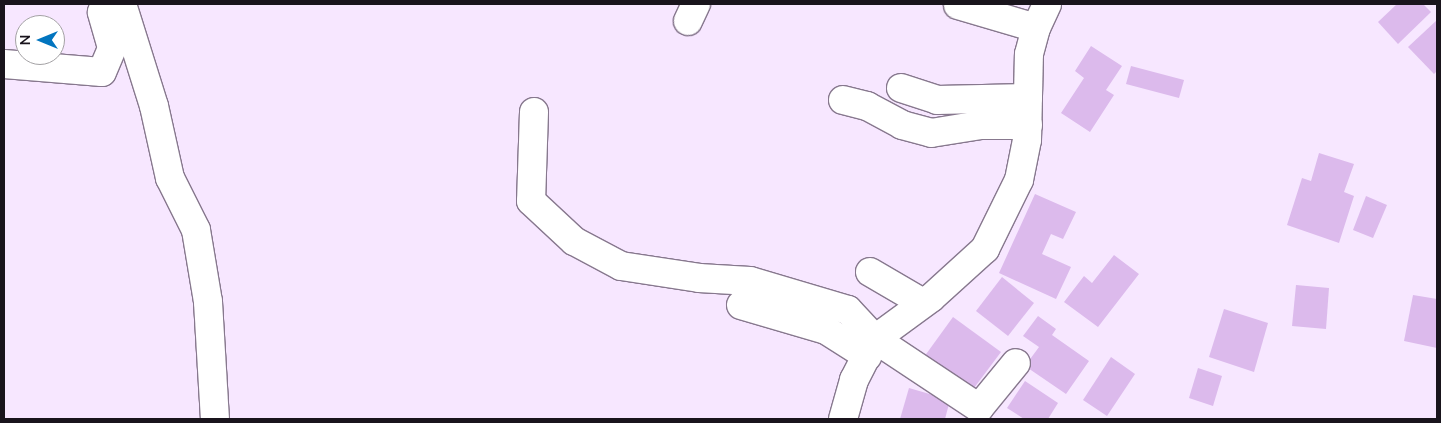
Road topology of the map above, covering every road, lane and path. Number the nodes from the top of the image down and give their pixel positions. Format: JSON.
{"nodes":[{"id":1,"x":105,"y":4,"type":"edge"},
{"id":2,"x":122,"y":4,"type":"edge"},
{"id":3,"x":958,"y":5,"type":"dead end"},
{"id":4,"x":1041,"y":16,"type":"edge"},
{"id":5,"x":4,"y":64,"type":"edge"},
{"id":6,"x":902,"y":88,"type":"dead end"},
{"id":7,"x":1028,"y":98,"type":"junction"},
{"id":8,"x":843,"y":100,"type":"dead end"},
{"id":9,"x":534,"y":112,"type":"dead end"},
{"id":10,"x":1028,"y":125,"type":"junction"},
{"id":11,"x":870,"y":272,"type":"dead end"},
{"id":12,"x":923,"y":303,"type":"junction"},
{"id":13,"x":741,"y":305,"type":"dead end"},
{"id":14,"x":871,"y":348,"type":"junction"},
{"id":15,"x":1016,"y":363,"type":"dead end"},
{"id":16,"x":975,"y":414,"type":"edge"},
{"id":17,"x":215,"y":419,"type":"edge"},
{"id":18,"x":843,"y":419,"type":"edge"}],
"edges":[{"from":1,"to":5,"type":"street"},
{"from":2,"to":17,"type":"street"},
{"from":3,"to":4,"type":"street"},
{"from":4,"to":7,"type":"street"},
{"from":6,"to":7,"type":"street"},
{"from":7,"to":10,"type":"street"},
{"from":8,"to":10,"type":"street"},
{"from":9,"to":14,"type":"street"},
{"from":10,"to":12,"type":"street"},
{"from":11,"to":12,"type":"street"},
{"from":12,"to":14,"type":"street"},
{"from":13,"to":14,"type":"street"},
{"from":14,"to":16,"type":"street"},
{"from":14,"to":18,"type":"street"},
{"from":15,"to":16,"type":"street"}]}
